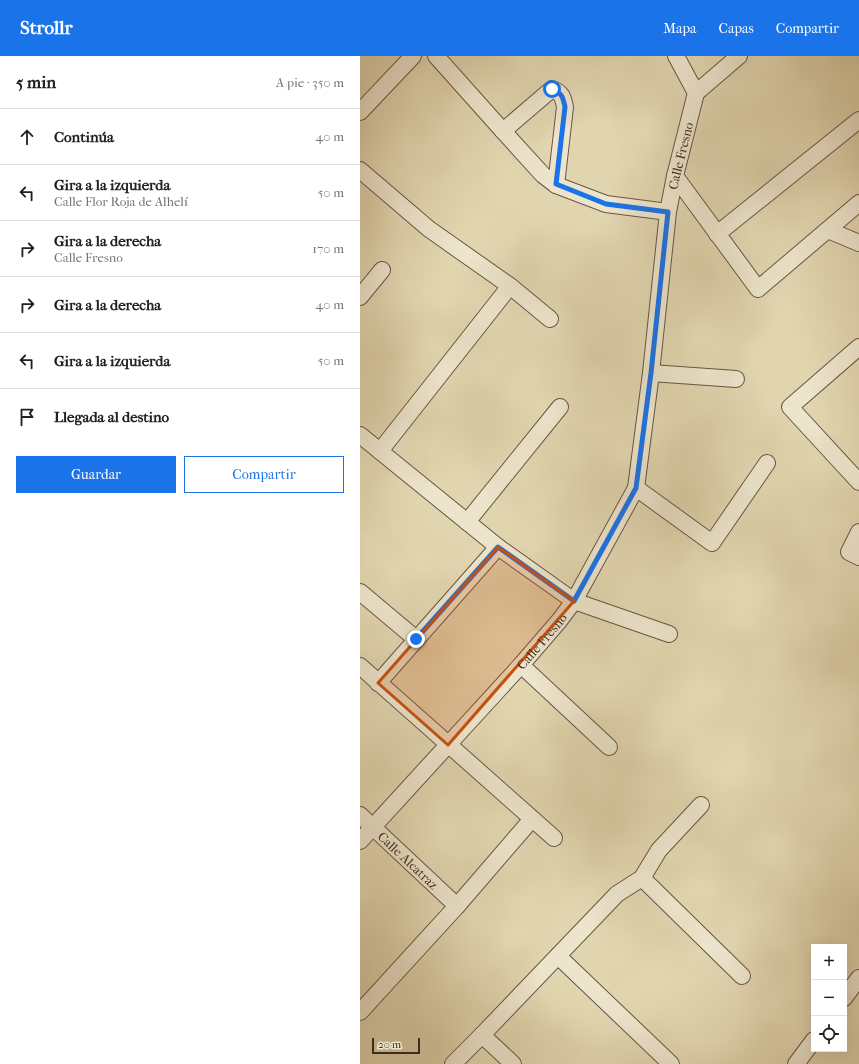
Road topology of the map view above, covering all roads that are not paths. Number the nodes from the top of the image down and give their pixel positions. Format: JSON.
{"nodes":[{"id":1,"x":414,"y":56,"type":"edge"},
{"id":2,"x":436,"y":56,"type":"edge"},
{"id":3,"x":676,"y":56,"type":"edge"},
{"id":4,"x":740,"y":56,"type":"edge"},
{"id":5,"x":696,"y":93,"type":"junction"},
{"id":6,"x":360,"y":112,"type":"edge"},
{"id":7,"x":859,"y":120,"type":"edge"},
{"id":8,"x":503,"y":132,"type":"junction"},
{"id":9,"x":360,"y":170,"type":"edge"},
{"id":10,"x":675,"y":176,"type":"junction"},
{"id":11,"x":556,"y":184,"type":"junction"},
{"id":12,"x":859,"y":203,"type":"edge"},
{"id":13,"x":668,"y":212,"type":"junction"},
{"id":14,"x":828,"y":230,"type":"junction"},
{"id":15,"x":717,"y":234,"type":"junction"},
{"id":16,"x":859,"y":243,"type":"edge"},
{"id":17,"x":382,"y":270,"type":"dead end"},
{"id":18,"x":510,"y":286,"type":"junction"},
{"id":19,"x":360,"y":297,"type":"edge"},
{"id":20,"x":550,"y":319,"type":"dead end"},
{"id":21,"x":859,"y":346,"type":"edge"},
{"id":22,"x":651,"y":373,"type":"junction"},
{"id":23,"x":736,"y":380,"type":"dead end"},
{"id":24,"x":560,"y":407,"type":"dead end"},
{"id":25,"x":360,"y":435,"type":"edge"},
{"id":26,"x":380,"y":451,"type":"junction"},
{"id":27,"x":767,"y":462,"type":"dead end"},
{"id":28,"x":859,"y":482,"type":"edge"},
{"id":29,"x":636,"y":488,"type":"junction"},
{"id":30,"x":467,"y":522,"type":"junction"},
{"id":31,"x":859,"y":532,"type":"edge"},
{"id":32,"x":498,"y":547,"type":"junction"},
{"id":33,"x":859,"y":557,"type":"edge"},
{"id":34,"x":360,"y":592,"type":"edge"},
{"id":35,"x":574,"y":601,"type":"junction"},
{"id":36,"x":669,"y":634,"type":"dead end"},
{"id":37,"x":416,"y":639,"type":"junction"},
{"id":38,"x":521,"y":665,"type":"junction"},
{"id":39,"x":362,"y":671,"type":"edge"},
{"id":40,"x":378,"y":683,"type":"junction"},
{"id":41,"x":448,"y":745,"type":"junction"},
{"id":42,"x":609,"y":747,"type":"dead end"},
{"id":43,"x":701,"y":806,"type":"dead end"},
{"id":44,"x":360,"y":815,"type":"edge"},
{"id":45,"x":532,"y":819,"type":"junction"},
{"id":46,"x":373,"y":827,"type":"junction"},
{"id":47,"x":554,"y":838,"type":"dead end"},
{"id":48,"x":360,"y":841,"type":"edge"},
{"id":49,"x":642,"y":878,"type":"junction"},
{"id":50,"x":457,"y":906,"type":"junction"},
{"id":51,"x":558,"y":956,"type":"junction"},
{"id":52,"x":742,"y":976,"type":"dead end"},
{"id":53,"x":859,"y":978,"type":"edge"},
{"id":54,"x":847,"y":994,"type":"edge"},
{"id":55,"x":360,"y":1012,"type":"edge"},
{"id":56,"x":482,"y":1035,"type":"junction"},
{"id":57,"x":811,"y":1044,"type":"edge"},
{"id":58,"x":452,"y":1064,"type":"edge"},
{"id":59,"x":513,"y":1064,"type":"edge"},
{"id":60,"x":671,"y":1064,"type":"edge"},
{"id":61,"x":796,"y":1064,"type":"edge"}],
"edges":[{"from":1,"to":6,"type":"street"},
{"from":2,"to":8,"type":"street"},
{"from":3,"to":5,"type":"street"},
{"from":4,"to":5,"type":"street"},
{"from":5,"to":10,"type":"street","name":"Calle Fresno"},
{"from":7,"to":15,"type":"street"},
{"from":8,"to":11,"type":"street"},
{"from":8,"to":11,"type":"street"},
{"from":9,"to":18,"type":"street"},
{"from":10,"to":13,"type":"street","name":"Calle Fresno"},
{"from":10,"to":15,"type":"street"},
{"from":11,"to":13,"type":"street"},
{"from":12,"to":14,"type":"street"},
{"from":13,"to":22,"type":"street","name":"Calle Fresno"},
{"from":14,"to":15,"type":"street"},
{"from":14,"to":16,"type":"street"},
{"from":17,"to":19,"type":"street"},
{"from":18,"to":20,"type":"street"},
{"from":18,"to":26,"type":"street"},
{"from":21,"to":28,"type":"street"},
{"from":22,"to":23,"type":"street"},
{"from":22,"to":29,"type":"street","name":"Calle Fresno"},
{"from":24,"to":30,"type":"street"},
{"from":25,"to":26,"type":"street"},
{"from":26,"to":30,"type":"street"},
{"from":27,"to":29,"type":"street"},
{"from":29,"to":35,"type":"street","name":"Calle Fresno"},
{"from":30,"to":32,"type":"street"},
{"from":31,"to":33,"type":"street"},
{"from":32,"to":35,"type":"street"},
{"from":32,"to":37,"type":"street"},
{"from":34,"to":37,"type":"street"},
{"from":35,"to":36,"type":"street"},
{"from":35,"to":38,"type":"street","name":"Calle Fresno"},
{"from":37,"to":40,"type":"street"},
{"from":38,"to":41,"type":"street","name":"Calle Fresno"},
{"from":38,"to":42,"type":"street"},
{"from":39,"to":40,"type":"street"},
{"from":40,"to":41,"type":"street"},
{"from":41,"to":45,"type":"street"},
{"from":41,"to":46,"type":"street","name":"Calle Fresno"},
{"from":43,"to":49,"type":"street"},
{"from":44,"to":46,"type":"street","name":"Calle Alcatraz"},
{"from":45,"to":47,"type":"street"},
{"from":45,"to":50,"type":"street"},
{"from":46,"to":48,"type":"street","name":"Calle Fresno"},
{"from":46,"to":50,"type":"street","name":"Calle Alcatraz"},
{"from":49,"to":51,"type":"street"},
{"from":49,"to":52,"type":"street"},
{"from":50,"to":55,"type":"street"},
{"from":51,"to":56,"type":"street"},
{"from":51,"to":60,"type":"street"},
{"from":53,"to":54,"type":"street"},
{"from":56,"to":58,"type":"street"},
{"from":56,"to":59,"type":"street"},
{"from":57,"to":61,"type":"street"}]}
